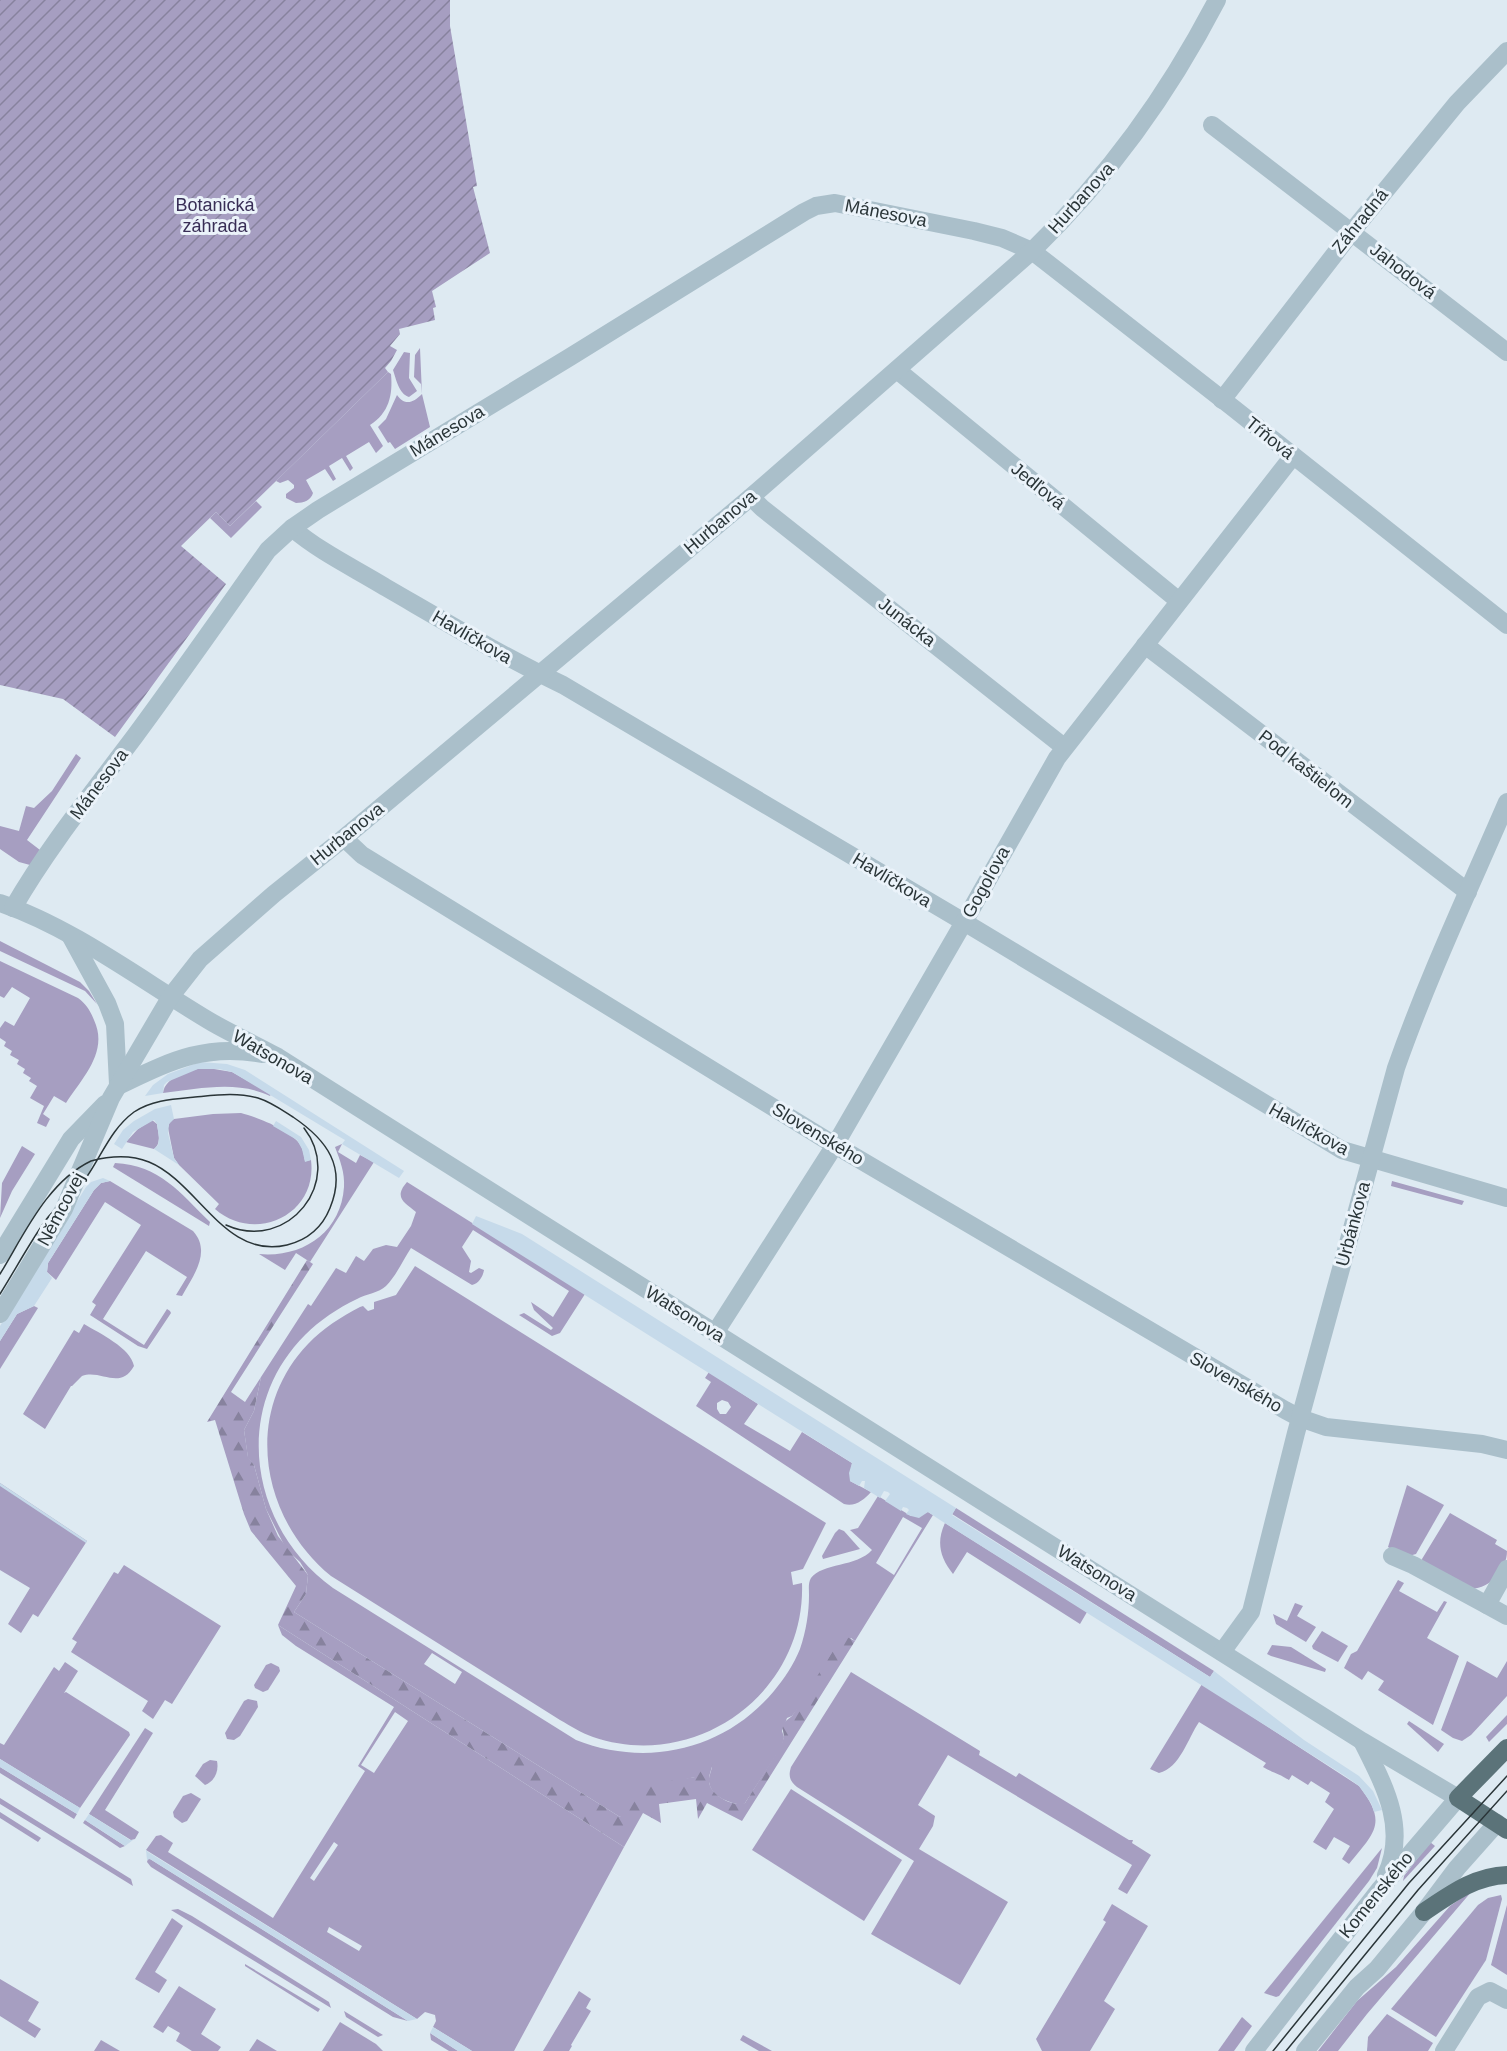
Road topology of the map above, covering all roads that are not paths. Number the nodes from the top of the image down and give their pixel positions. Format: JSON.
{"nodes":[{"id":1,"x":1217,"y":0,"type":"edge"},
{"id":2,"x":1507,"y":51,"type":"edge"},
{"id":3,"x":1212,"y":125,"type":"dead end"},
{"id":4,"x":1352,"y":231,"type":"junction"},
{"id":5,"x":1032,"y":251,"type":"junction"},
{"id":6,"x":1507,"y":352,"type":"edge"},
{"id":7,"x":897,"y":370,"type":"junction"},
{"id":8,"x":1222,"y":399,"type":"junction"},
{"id":9,"x":1293,"y":456,"type":"junction"},
{"id":10,"x":751,"y":497,"type":"junction"},
{"id":11,"x":292,"y":528,"type":"junction"},
{"id":12,"x":1179,"y":601,"type":"junction"},
{"id":13,"x":1507,"y":626,"type":"edge"},
{"id":14,"x":1145,"y":645,"type":"junction"},
{"id":15,"x":539,"y":673,"type":"junction"},
{"id":16,"x":1064,"y":747,"type":"junction"},
{"id":17,"x":1507,"y":802,"type":"edge"},
{"id":18,"x":344,"y":838,"type":"junction"},
{"id":19,"x":1468,"y":892,"type":"junction"},
{"id":20,"x":7,"y":905,"type":"edge"},
{"id":21,"x":964,"y":922,"type":"junction"},
{"id":22,"x":70,"y":936,"type":"junction"},
{"id":23,"x":171,"y":996,"type":"junction"},
{"id":24,"x":278,"y":1057,"type":"junction"},
{"id":25,"x":114,"y":1092,"type":"junction"},
{"id":26,"x":835,"y":1145,"type":"junction"},
{"id":27,"x":1371,"y":1160,"type":"junction"},
{"id":28,"x":1507,"y":1198,"type":"edge"},
{"id":29,"x":0,"y":1255,"type":"edge"},
{"id":30,"x":0,"y":1314,"type":"edge"},
{"id":31,"x":715,"y":1333,"type":"junction"},
{"id":32,"x":1300,"y":1418,"type":"junction"},
{"id":33,"x":1507,"y":1450,"type":"edge"},
{"id":34,"x":1392,"y":1556,"type":"dead end"},
{"id":35,"x":1507,"y":1569,"type":"edge"},
{"id":36,"x":1487,"y":1605,"type":"junction"},
{"id":37,"x":1507,"y":1616,"type":"edge"},
{"id":38,"x":1222,"y":1652,"type":"junction"},
{"id":39,"x":1362,"y":1741,"type":"junction"},
{"id":40,"x":1507,"y":1748,"type":"edge"},
{"id":41,"x":1458,"y":1798,"type":"junction"},
{"id":42,"x":1504,"y":1823,"type":"edge"},
{"id":43,"x":1507,"y":1875,"type":"edge"},
{"id":44,"x":1380,"y":1889,"type":"junction"},
{"id":45,"x":1424,"y":1912,"type":"junction"},
{"id":46,"x":1507,"y":2000,"type":"edge"},
{"id":47,"x":1254,"y":2051,"type":"edge"},
{"id":48,"x":1305,"y":2051,"type":"edge"},
{"id":49,"x":1444,"y":2051,"type":"edge"}],
"edges":[{"from":1,"to":5,"type":"street","name":"Hurbanova"},
{"from":2,"to":4,"type":"street","name":"Záhradná"},
{"from":3,"to":4,"type":"street","name":"Jahodová"},
{"from":4,"to":6,"type":"street","name":"Jahodová"},
{"from":4,"to":8,"type":"street","name":"Záhradná"},
{"from":5,"to":7,"type":"street","name":"Hurbanova"},
{"from":5,"to":8,"type":"street","name":"Tŕňová"},
{"from":5,"to":11,"type":"street","name":"Mánesova"},
{"from":7,"to":10,"type":"street","name":"Hurbanova"},
{"from":7,"to":12,"type":"street","name":"Jedľová"},
{"from":8,"to":9,"type":"street","name":"Tŕňová"},
{"from":9,"to":12,"type":"street","name":"Gogoľova"},
{"from":9,"to":13,"type":"street","name":"Tŕňová"},
{"from":10,"to":15,"type":"street","name":"Hurbanova"},
{"from":10,"to":16,"type":"street","name":"Junácka"},
{"from":11,"to":15,"type":"street","name":"Havlíčkova"},
{"from":11,"to":20,"type":"street","name":"Mánesova"},
{"from":12,"to":14,"type":"street","name":"Gogoľova"},
{"from":14,"to":16,"type":"street","name":"Gogoľova"},
{"from":14,"to":19,"type":"street","name":"Pod kaštieľom"},
{"from":15,"to":18,"type":"street","name":"Hurbanova"},
{"from":15,"to":21,"type":"street","name":"Havlíčkova"},
{"from":16,"to":21,"type":"street","name":"Gogoľova"},
{"from":17,"to":19,"type":"street","name":"Urbánkova"},
{"from":18,"to":23,"type":"street","name":"Hurbanova"},
{"from":18,"to":26,"type":"street","name":"Slovenského"},
{"from":19,"to":27,"type":"street","name":"Urbánkova"},
{"from":20,"to":22,"type":"street","name":"Watsonova"},
{"from":21,"to":26,"type":"street","name":"Gogoľova"},
{"from":21,"to":27,"type":"street","name":"Havlíčkova"},
{"from":22,"to":23,"type":"street","name":"Watsonova"},
{"from":22,"to":25,"type":"street","name":"Němcovej"},
{"from":23,"to":24,"type":"street","name":"Watsonova"},
{"from":23,"to":25,"type":"street","name":"Němcovej"},
{"from":24,"to":25,"type":"street"},
{"from":24,"to":31,"type":"street","name":"Watsonova"},
{"from":25,"to":29,"type":"street","name":"Němcovej"},
{"from":25,"to":30,"type":"street","name":"Němcovej"},
{"from":26,"to":31,"type":"street","name":"Gogoľova"},
{"from":26,"to":32,"type":"street","name":"Slovenského"},
{"from":27,"to":28,"type":"street","name":"Havlíčkova"},
{"from":27,"to":32,"type":"street","name":"Urbánkova"},
{"from":31,"to":38,"type":"street","name":"Watsonova"},
{"from":32,"to":33,"type":"street","name":"Slovenského"},
{"from":32,"to":38,"type":"street","name":"Urbánkova"},
{"from":34,"to":36,"type":"street"},
{"from":35,"to":36,"type":"street"},
{"from":36,"to":37,"type":"street"},
{"from":38,"to":39,"type":"street","name":"Watsonova"},
{"from":39,"to":41,"type":"street","name":"Watsonova"},
{"from":39,"to":44,"type":"street"},
{"from":40,"to":41,"type":"main road","name":"Komenského"},
{"from":41,"to":42,"type":"main road"},
{"from":41,"to":44,"type":"street","name":"Komenského"},
{"from":42,"to":45,"type":"street"},
{"from":43,"to":45,"type":"main road"},
{"from":44,"to":47,"type":"street","name":"Komenského"},
{"from":45,"to":48,"type":"street"},
{"from":46,"to":49,"type":"street"}]}
